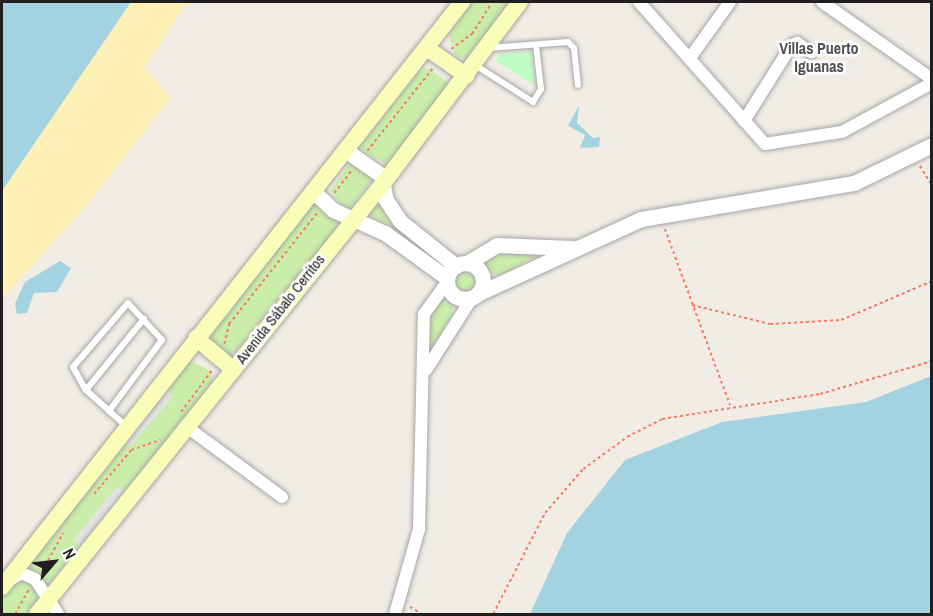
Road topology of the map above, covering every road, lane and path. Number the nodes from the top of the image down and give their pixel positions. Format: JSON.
{"nodes":[{"id":1,"x":462,"y":2,"type":"edge"},
{"id":2,"x":492,"y":2,"type":"edge"},
{"id":3,"x":520,"y":2,"type":"edge"},
{"id":4,"x":639,"y":2,"type":"edge"},
{"id":5,"x":730,"y":2,"type":"edge"},
{"id":6,"x":822,"y":2,"type":"edge"},
{"id":7,"x":536,"y":45,"type":"junction"},
{"id":8,"x":487,"y":48,"type":"junction"},
{"id":9,"x":812,"y":52,"type":"dead end"},
{"id":10,"x":435,"y":54,"type":"junction"},
{"id":11,"x":690,"y":58,"type":"junction"},
{"id":12,"x":471,"y":70,"type":"junction"},
{"id":13,"x":932,"y":81,"type":"edge"},
{"id":14,"x":578,"y":85,"type":"dead end"},
{"id":15,"x":744,"y":121,"type":"junction"},
{"id":16,"x":932,"y":145,"type":"edge"},
{"id":17,"x":914,"y":154,"type":"junction"},
{"id":18,"x":354,"y":155,"type":"junction"},
{"id":19,"x":385,"y":181,"type":"junction"},
{"id":20,"x":932,"y":185,"type":"edge"},
{"id":21,"x":320,"y":198,"type":"junction"},
{"id":22,"x":660,"y":214,"type":"junction"},
{"id":23,"x":352,"y":219,"type":"junction"},
{"id":24,"x":572,"y":248,"type":"junction"},
{"id":25,"x":454,"y":273,"type":"junction"},
{"id":26,"x":932,"y":281,"type":"edge"},
{"id":27,"x":475,"y":296,"type":"junction"},
{"id":28,"x":692,"y":305,"type":"junction"},
{"id":29,"x":144,"y":319,"type":"junction"},
{"id":30,"x":196,"y":338,"type":"junction"},
{"id":31,"x":219,"y":358,"type":"junction"},
{"id":32,"x":932,"y":361,"type":"edge"},
{"id":33,"x":233,"y":369,"type":"junction"},
{"id":34,"x":426,"y":370,"type":"junction"},
{"id":35,"x":86,"y":390,"type":"junction"},
{"id":36,"x":730,"y":405,"type":"junction"},
{"id":37,"x":109,"y":411,"type":"junction"},
{"id":38,"x":182,"y":422,"type":"junction"},
{"id":39,"x":124,"y":424,"type":"junction"},
{"id":40,"x":162,"y":437,"type":"dead end"},
{"id":41,"x":91,"y":497,"type":"dead end"},
{"id":42,"x":282,"y":497,"type":"dead end"},
{"id":43,"x":66,"y":527,"type":"dead end"},
{"id":44,"x":34,"y":579,"type":"junction"},
{"id":45,"x":2,"y":586,"type":"edge"},
{"id":46,"x":49,"y":598,"type":"junction"},
{"id":47,"x":401,"y":602,"type":"junction"},
{"id":48,"x":15,"y":615,"type":"edge"},
{"id":49,"x":38,"y":615,"type":"edge"},
{"id":50,"x":58,"y":615,"type":"edge"},
{"id":51,"x":395,"y":615,"type":"edge"},
{"id":52,"x":422,"y":615,"type":"edge"},
{"id":53,"x":493,"y":615,"type":"edge"}],
"edges":[{"from":1,"to":10,"type":"main road"},
{"from":2,"to":10,"type":"path"},
{"from":3,"to":8,"type":"main road","name":"Avenida Sábalo Cerritos"},
{"from":4,"to":11,"type":"street"},
{"from":5,"to":11,"type":"street"},
{"from":6,"to":13,"type":"street"},
{"from":7,"to":8,"type":"lane"},
{"from":7,"to":12,"type":"lane"},
{"from":7,"to":14,"type":"lane"},
{"from":8,"to":12,"type":"main road","name":"Avenida Sábalo Cerritos"},
{"from":9,"to":15,"type":"street"},
{"from":10,"to":12,"type":"main road"},
{"from":10,"to":18,"type":"main road"},
{"from":10,"to":18,"type":"path"},
{"from":11,"to":15,"type":"street"},
{"from":12,"to":19,"type":"main road","name":"Avenida Sábalo Cerritos"},
{"from":13,"to":15,"type":"street"},
{"from":16,"to":17,"type":"street"},
{"from":17,"to":20,"type":"path"},
{"from":17,"to":22,"type":"street"},
{"from":18,"to":19,"type":"street"},
{"from":18,"to":21,"type":"main road"},
{"from":18,"to":21,"type":"path"},
{"from":19,"to":23,"type":"main road","name":"Avenida Sábalo Cerritos"},
{"from":19,"to":25,"type":"street"},
{"from":21,"to":23,"type":"street"},
{"from":21,"to":30,"type":"main road"},
{"from":21,"to":31,"type":"path"},
{"from":22,"to":24,"type":"street"},
{"from":22,"to":28,"type":"path"},
{"from":23,"to":25,"type":"street"},
{"from":23,"to":33,"type":"main road","name":"Avenida Sábalo Cerritos"},
{"from":24,"to":25,"type":"street"},
{"from":24,"to":27,"type":"street"},
{"from":25,"to":27,"type":"street"},
{"from":25,"to":27,"type":"street"},
{"from":25,"to":34,"type":"street"},
{"from":26,"to":28,"type":"path"},
{"from":27,"to":34,"type":"street"},
{"from":28,"to":36,"type":"path"},
{"from":29,"to":35,"type":"lane"},
{"from":29,"to":35,"type":"lane"},
{"from":29,"to":37,"type":"lane"},
{"from":30,"to":31,"type":"main road"},
{"from":30,"to":39,"type":"main road"},
{"from":31,"to":33,"type":"main road"},
{"from":31,"to":38,"type":"path"},
{"from":32,"to":36,"type":"path"},
{"from":33,"to":38,"type":"main road","name":"Avenida Sábalo Cerritos"},
{"from":34,"to":47,"type":"street"},
{"from":35,"to":37,"type":"lane"},
{"from":36,"to":53,"type":"path"},
{"from":37,"to":39,"type":"lane"},
{"from":38,"to":42,"type":"street"},
{"from":38,"to":46,"type":"main road","name":"Avenida Sábalo Cerritos"},
{"from":39,"to":45,"type":"main road"},
{"from":40,"to":41,"type":"path"},
{"from":43,"to":44,"type":"path"},
{"from":44,"to":45,"type":"street"},
{"from":44,"to":46,"type":"street"},
{"from":44,"to":48,"type":"path"},
{"from":46,"to":49,"type":"main road","name":"Avenida Sábalo Cerritos"},
{"from":46,"to":50,"type":"street"},
{"from":47,"to":51,"type":"street"},
{"from":47,"to":52,"type":"path"}]}
